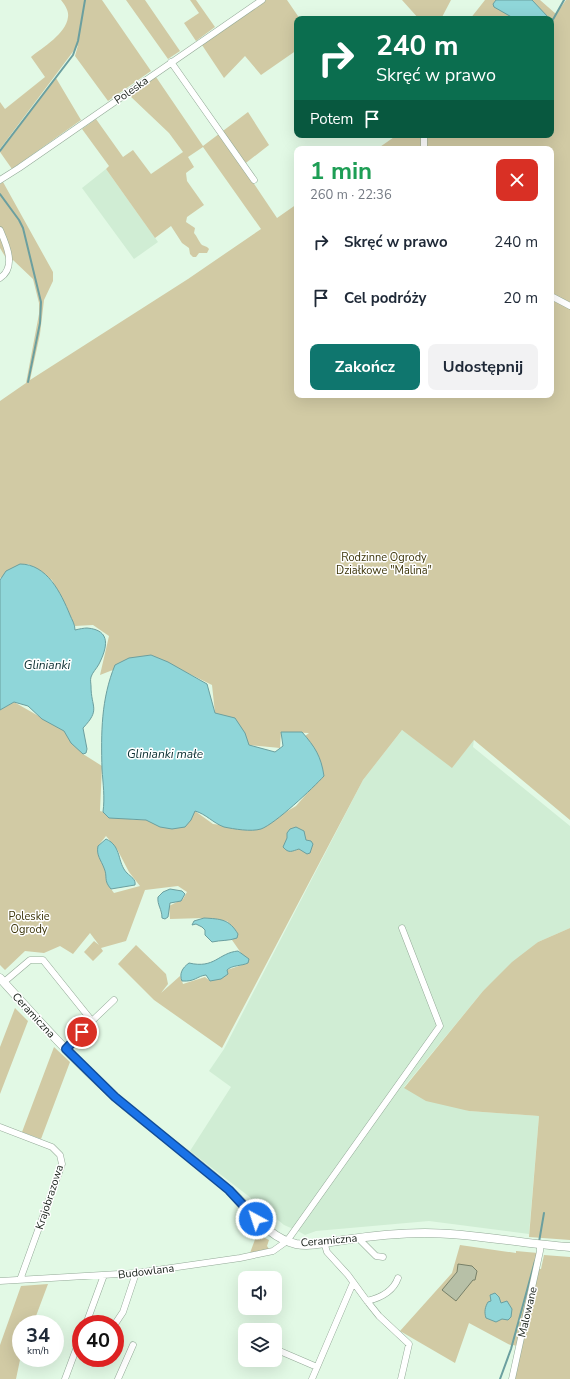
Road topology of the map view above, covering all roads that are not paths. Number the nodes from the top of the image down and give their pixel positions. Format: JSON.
{"nodes":[{"id":1,"x":262,"y":0,"type":"edge"},
{"id":2,"x":171,"y":62,"type":"junction"},
{"id":3,"x":0,"y":180,"type":"edge"},
{"id":4,"x":254,"y":180,"type":"dead end"},
{"id":5,"x":0,"y":230,"type":"edge"},
{"id":6,"x":0,"y":278,"type":"edge"},
{"id":7,"x":554,"y":298,"type":"edge"},
{"id":8,"x":570,"y":306,"type":"edge"},
{"id":9,"x":402,"y":928,"type":"dead end"},
{"id":10,"x":2,"y":980,"type":"edge"},
{"id":11,"x":114,"y":1000,"type":"dead end"},
{"id":12,"x":92,"y":1021,"type":"junction"},
{"id":13,"x":66,"y":1049,"type":"junction"},
{"id":14,"x":0,"y":1127,"type":"edge"},
{"id":15,"x":358,"y":1238,"type":"junction"},
{"id":16,"x":287,"y":1241,"type":"junction"},
{"id":17,"x":324,"y":1242,"type":"junction"},
{"id":18,"x":539,"y":1245,"type":"junction"},
{"id":19,"x":570,"y":1247,"type":"edge"},
{"id":20,"x":384,"y":1257,"type":"dead end"},
{"id":21,"x":136,"y":1273,"type":"junction"},
{"id":22,"x":104,"y":1275,"type":"junction"},
{"id":23,"x":398,"y":1278,"type":"dead end"},
{"id":24,"x":20,"y":1280,"type":"junction"},
{"id":25,"x":0,"y":1281,"type":"edge"},
{"id":26,"x":353,"y":1283,"type":"junction"},
{"id":27,"x":367,"y":1301,"type":"junction"},
{"id":28,"x":89,"y":1315,"type":"edge"},
{"id":29,"x":121,"y":1315,"type":"edge"},
{"id":30,"x":133,"y":1345,"type":"dead end"},
{"id":31,"x":282,"y":1352,"type":"edge"},
{"id":32,"x":72,"y":1360,"type":"edge"},
{"id":33,"x":317,"y":1367,"type":"junction"},
{"id":34,"x":65,"y":1379,"type":"edge"},
{"id":35,"x":118,"y":1379,"type":"edge"},
{"id":36,"x":312,"y":1379,"type":"edge"},
{"id":37,"x":401,"y":1379,"type":"edge"},
{"id":38,"x":512,"y":1379,"type":"edge"}],
"edges":[{"from":1,"to":2,"type":"street","name":"Poleska"},
{"from":2,"to":3,"type":"street","name":"Poleska"},
{"from":2,"to":4,"type":"street"},
{"from":5,"to":6,"type":"street"},
{"from":7,"to":8,"type":"street"},
{"from":9,"to":16,"type":"street"},
{"from":10,"to":12,"type":"street"},
{"from":10,"to":13,"type":"street","name":"Ceramiczna"},
{"from":11,"to":12,"type":"street"},
{"from":12,"to":13,"type":"street"},
{"from":13,"to":16,"type":"street","name":"Ceramiczna"},
{"from":14,"to":24,"type":"street","name":"Krajobrazowa"},
{"from":15,"to":17,"type":"street","name":"Ceramiczna"},
{"from":15,"to":18,"type":"street","name":"Ceramiczna"},
{"from":15,"to":20,"type":"street"},
{"from":16,"to":17,"type":"street","name":"Ceramiczna"},
{"from":16,"to":21,"type":"street","name":"Budowlana"},
{"from":17,"to":26,"type":"street"},
{"from":18,"to":19,"type":"street","name":"Ceramiczna"},
{"from":18,"to":38,"type":"street","name":"Malowane"},
{"from":21,"to":22,"type":"street","name":"Budowlana"},
{"from":21,"to":29,"type":"street"},
{"from":22,"to":24,"type":"street","name":"Budowlana"},
{"from":22,"to":28,"type":"street"},
{"from":23,"to":27,"type":"street"},
{"from":24,"to":25,"type":"street","name":"Budowlana"},
{"from":26,"to":27,"type":"street"},
{"from":26,"to":33,"type":"street"},
{"from":27,"to":37,"type":"street"},
{"from":30,"to":35,"type":"street"},
{"from":31,"to":33,"type":"street"},
{"from":32,"to":34,"type":"street"},
{"from":33,"to":36,"type":"street"}]}
